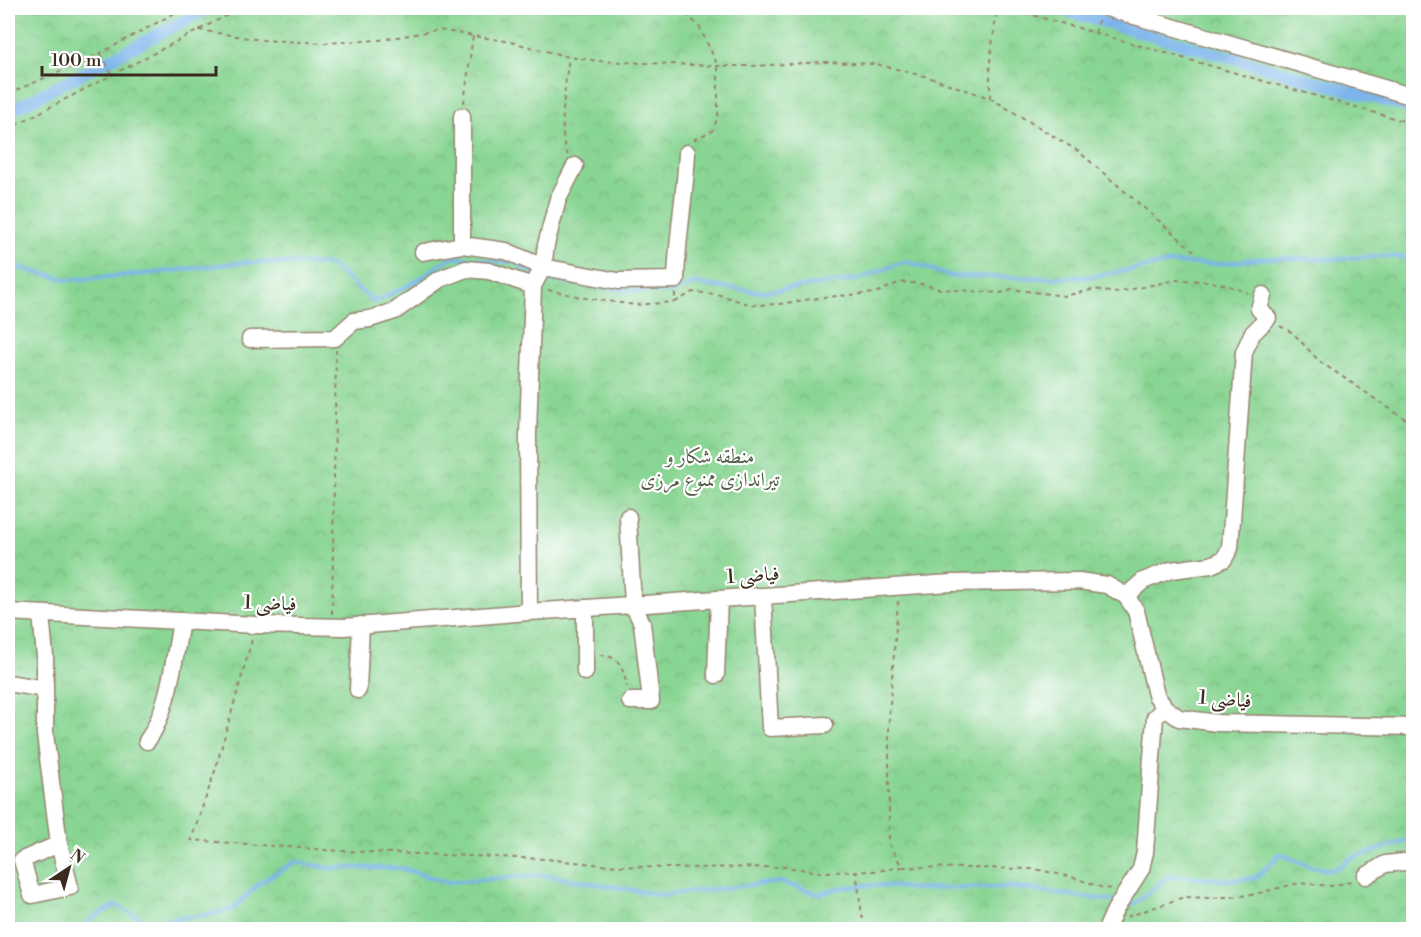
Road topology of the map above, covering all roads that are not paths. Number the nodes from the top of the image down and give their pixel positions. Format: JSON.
{"nodes":[{"id":1,"x":1107,"y":8,"type":"edge"},
{"id":2,"x":1413,"y":97,"type":"edge"},
{"id":3,"x":462,"y":116,"type":"road end"},
{"id":4,"x":687,"y":153,"type":"road end"},
{"id":5,"x":574,"y":166,"type":"road end"},
{"id":6,"x":462,"y":246,"type":"junction"},
{"id":7,"x":423,"y":252,"type":"dead end"},
{"id":8,"x":538,"y":276,"type":"junction"},
{"id":9,"x":1262,"y":297,"type":"road end"},
{"id":10,"x":250,"y":339,"type":"dead end"},
{"id":11,"x":628,"y":517,"type":"dead end"},
{"id":12,"x":763,"y":596,"type":"junction"},
{"id":13,"x":1126,"y":596,"type":"junction"},
{"id":14,"x":719,"y":599,"type":"junction"},
{"id":15,"x":633,"y":605,"type":"junction"},
{"id":16,"x":585,"y":608,"type":"junction"},
{"id":17,"x":8,"y":612,"type":"edge"},
{"id":18,"x":529,"y":612,"type":"junction"},
{"id":19,"x":41,"y":614,"type":"junction"},
{"id":20,"x":181,"y":621,"type":"junction"},
{"id":21,"x":361,"y":625,"type":"junction"},
{"id":22,"x":585,"y":672,"type":"dead end"},
{"id":23,"x":716,"y":675,"type":"dead end"},
{"id":24,"x":8,"y":683,"type":"edge"},
{"id":25,"x":45,"y":689,"type":"junction"},
{"id":26,"x":358,"y":690,"type":"dead end"},
{"id":27,"x":630,"y":701,"type":"road end"},
{"id":28,"x":1165,"y":708,"type":"junction"},
{"id":29,"x":825,"y":726,"type":"dead end"},
{"id":30,"x":1413,"y":726,"type":"edge"},
{"id":31,"x":147,"y":741,"type":"dead end"},
{"id":32,"x":59,"y":843,"type":"dead end"},
{"id":33,"x":1413,"y":861,"type":"edge"},
{"id":34,"x":1366,"y":876,"type":"road end"},
{"id":35,"x":1117,"y":909,"type":"edge"}],
"edges":[{"from":1,"to":2,"type":"street"},
{"from":3,"to":6,"type":"street"},
{"from":4,"to":8,"type":"street"},
{"from":5,"to":8,"type":"street"},
{"from":6,"to":7,"type":"street"},
{"from":6,"to":8,"type":"street"},
{"from":8,"to":10,"type":"street"},
{"from":8,"to":18,"type":"street"},
{"from":9,"to":13,"type":"street"},
{"from":11,"to":15,"type":"street"},
{"from":12,"to":13,"type":"street","name":"فیاضی 1"},
{"from":12,"to":14,"type":"street","name":"فیاضی 1"},
{"from":12,"to":29,"type":"street"},
{"from":13,"to":28,"type":"street"},
{"from":14,"to":15,"type":"street","name":"فیاضی 1"},
{"from":14,"to":23,"type":"street"},
{"from":15,"to":16,"type":"street","name":"فیاضی 1"},
{"from":15,"to":27,"type":"street"},
{"from":16,"to":18,"type":"street","name":"فیاضی 1"},
{"from":16,"to":22,"type":"street"},
{"from":17,"to":19,"type":"street","name":"فیاضی 1"},
{"from":18,"to":21,"type":"street","name":"فیاضی 1"},
{"from":19,"to":20,"type":"street","name":"فیاضی 1"},
{"from":19,"to":25,"type":"street"},
{"from":20,"to":21,"type":"street","name":"فیاضی 1"},
{"from":20,"to":31,"type":"street"},
{"from":21,"to":26,"type":"street"},
{"from":24,"to":25,"type":"street"},
{"from":25,"to":32,"type":"street"},
{"from":28,"to":30,"type":"street","name":"فیاضی 1"},
{"from":28,"to":35,"type":"street"},
{"from":33,"to":34,"type":"street"}]}
